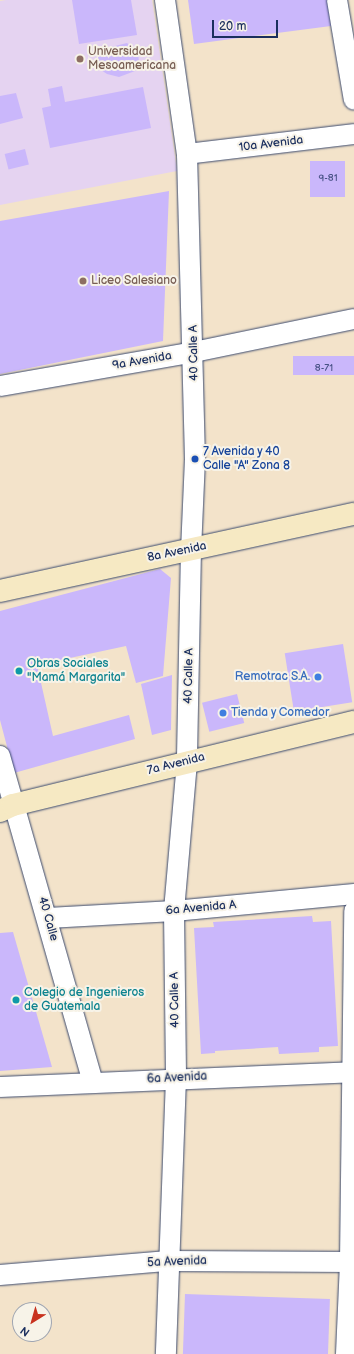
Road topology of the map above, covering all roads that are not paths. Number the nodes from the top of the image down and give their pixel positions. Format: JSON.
{"nodes":[{"id":1,"x":165,"y":0,"type":"edge"},
{"id":2,"x":337,"y":0,"type":"edge"},
{"id":3,"x":354,"y":100,"type":"edge"},
{"id":4,"x":354,"y":134,"type":"edge"},
{"id":5,"x":188,"y":154,"type":"junction"},
{"id":6,"x":354,"y":319,"type":"edge"},
{"id":7,"x":194,"y":352,"type":"junction"},
{"id":8,"x":0,"y":386,"type":"edge"},
{"id":9,"x":354,"y":514,"type":"edge"},
{"id":10,"x":191,"y":549,"type":"junction"},
{"id":11,"x":0,"y":591,"type":"edge"},
{"id":12,"x":354,"y":722,"type":"edge"},
{"id":13,"x":0,"y":756,"type":"edge"},
{"id":14,"x":187,"y":762,"type":"junction"},
{"id":15,"x":7,"y":808,"type":"edge"},
{"id":16,"x":354,"y":894,"type":"edge"},
{"id":17,"x":174,"y":911,"type":"junction"},
{"id":18,"x":354,"y":911,"type":"edge"},
{"id":19,"x":48,"y":918,"type":"junction"},
{"id":20,"x":353,"y":1072,"type":"edge"},
{"id":21,"x":176,"y":1078,"type":"junction"},
{"id":22,"x":93,"y":1083,"type":"junction"},
{"id":23,"x":0,"y":1087,"type":"edge"},
{"id":24,"x":168,"y":1261,"type":"junction"},
{"id":25,"x":352,"y":1262,"type":"edge"},
{"id":26,"x":0,"y":1275,"type":"edge"},
{"id":27,"x":166,"y":1354,"type":"edge"},
{"id":28,"x":346,"y":1354,"type":"edge"}],
"edges":[{"from":1,"to":5,"type":"street","name":"40 Calle A"},
{"from":2,"to":3,"type":"street"},
{"from":4,"to":5,"type":"street","name":"10a Avenida"},
{"from":5,"to":7,"type":"street","name":"40 Calle A"},
{"from":6,"to":7,"type":"street","name":"9a Avenida"},
{"from":7,"to":8,"type":"street","name":"9a Avenida"},
{"from":7,"to":10,"type":"street","name":"40 Calle A"},
{"from":9,"to":10,"type":"main road","name":"8a Avenida"},
{"from":10,"to":11,"type":"main road","name":"8a Avenida"},
{"from":10,"to":14,"type":"street","name":"40 Calle A"},
{"from":12,"to":14,"type":"main road","name":"7a Avenida"},
{"from":13,"to":15,"type":"street","name":"40 Calle"},
{"from":14,"to":15,"type":"main road","name":"7a Avenida"},
{"from":14,"to":17,"type":"street","name":"40 Calle A"},
{"from":15,"to":19,"type":"street","name":"40 Calle"},
{"from":16,"to":17,"type":"street","name":"6a Avenida A"},
{"from":17,"to":19,"type":"street","name":"6a Avenida A"},
{"from":17,"to":21,"type":"street","name":"40 Calle A"},
{"from":18,"to":20,"type":"street"},
{"from":19,"to":22,"type":"street","name":"40 Calle"},
{"from":20,"to":21,"type":"street","name":"6a Avenida"},
{"from":20,"to":25,"type":"street"},
{"from":21,"to":22,"type":"street","name":"6a Avenida"},
{"from":21,"to":24,"type":"street","name":"40 Calle A"},
{"from":22,"to":23,"type":"street","name":"6a Avenida"},
{"from":24,"to":25,"type":"street","name":"5a Avenida"},
{"from":24,"to":26,"type":"street","name":"5a Avenida"},
{"from":24,"to":27,"type":"street","name":"40 Calle A"},
{"from":25,"to":28,"type":"street"}]}
